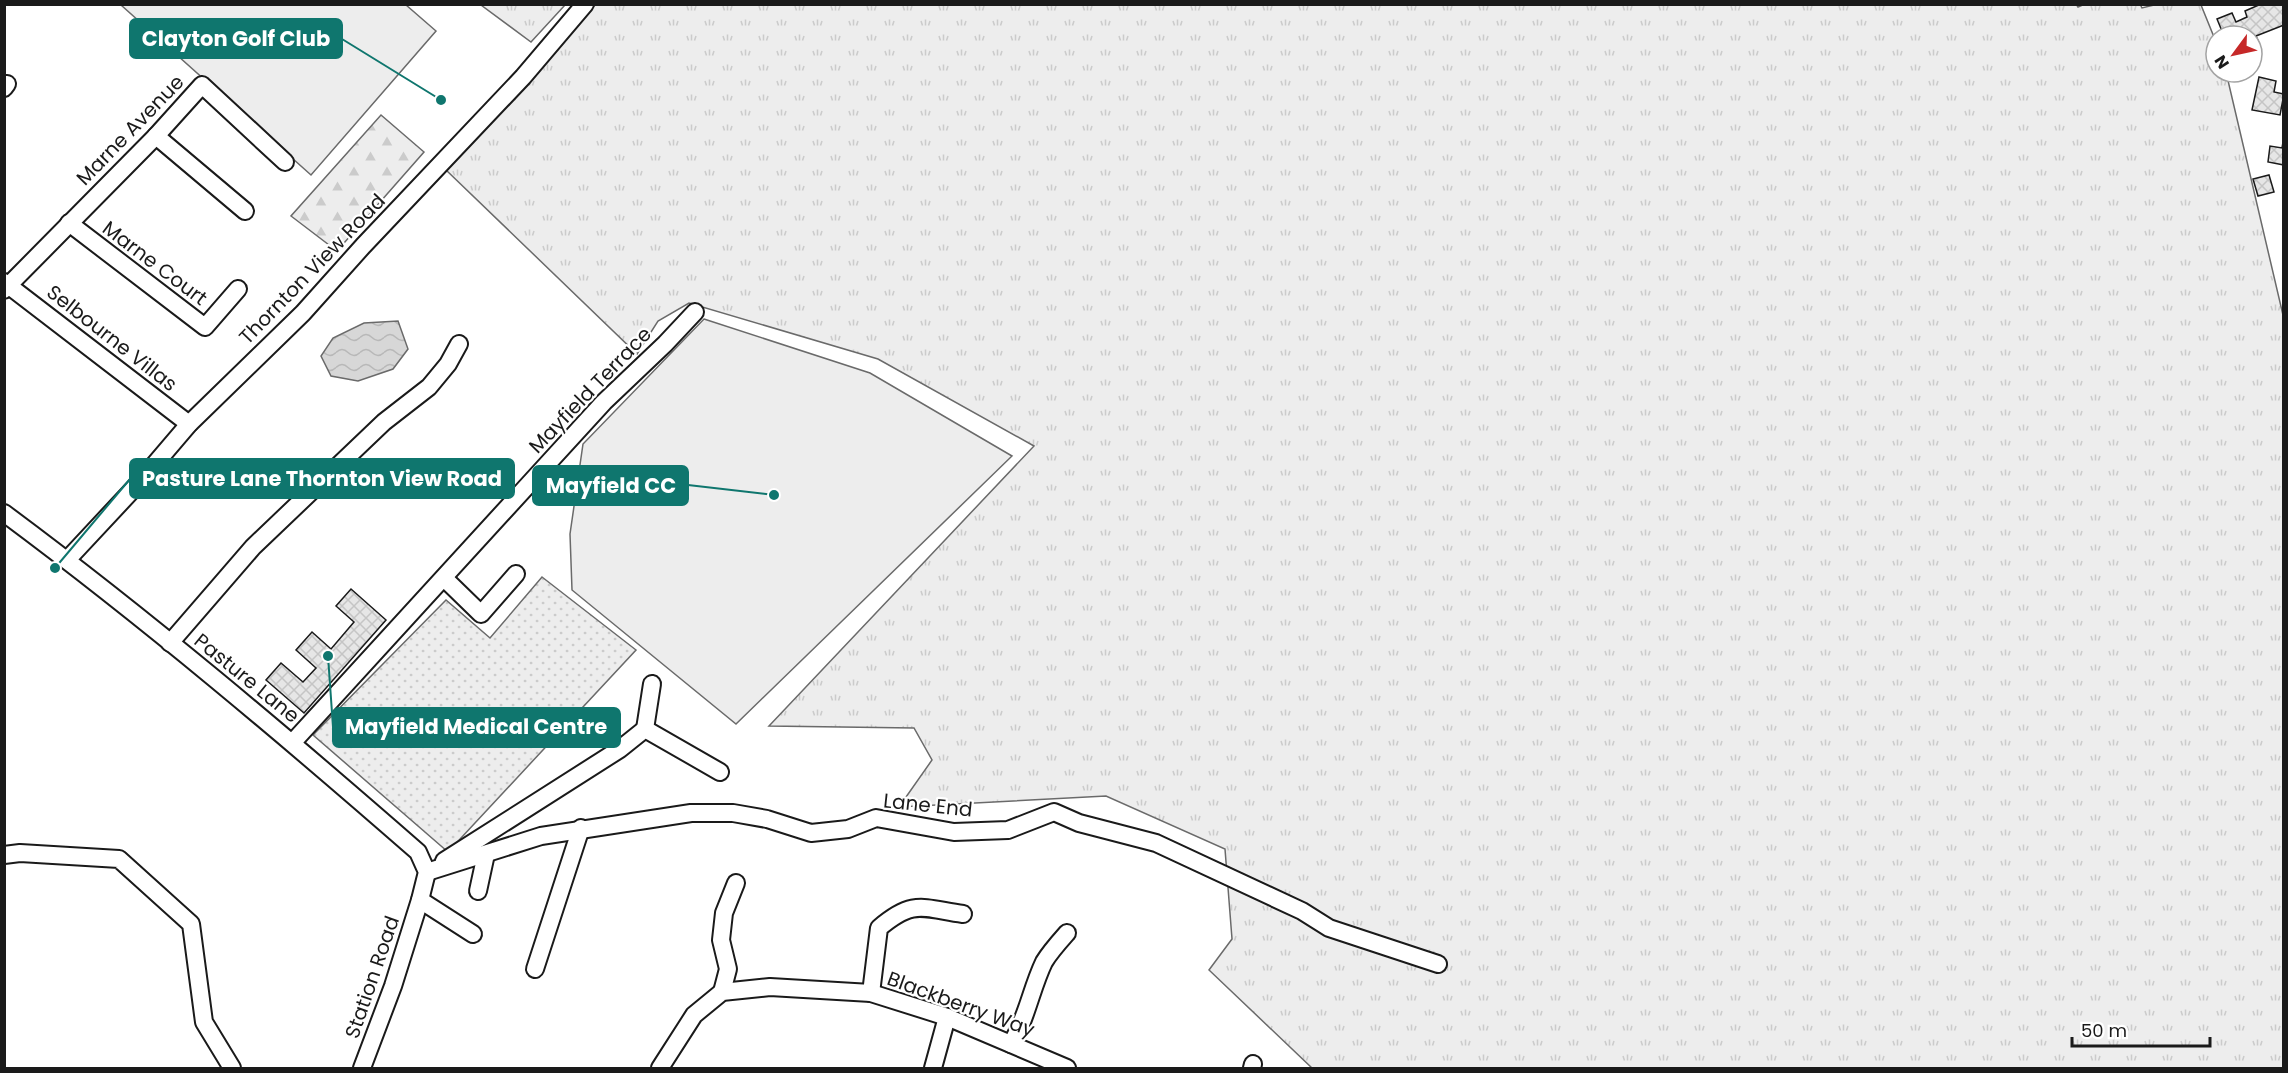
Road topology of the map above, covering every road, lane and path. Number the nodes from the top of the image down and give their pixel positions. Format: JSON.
{"nodes":[{"id":1,"x":585,"y":4,"type":"edge"},
{"id":2,"x":156,"y":136,"type":"junction"},
{"id":3,"x":285,"y":162,"type":"dead end"},
{"id":4,"x":245,"y":211,"type":"dead end"},
{"id":5,"x":69,"y":223,"type":"junction"},
{"id":6,"x":6,"y":286,"type":"edge"},
{"id":7,"x":238,"y":290,"type":"dead end"},
{"id":8,"x":694,"y":312,"type":"dead end"},
{"id":9,"x":459,"y":344,"type":"dead end"},
{"id":10,"x":189,"y":424,"type":"junction"},
{"id":11,"x":4,"y":513,"type":"edge"},
{"id":12,"x":67,"y":560,"type":"junction"},
{"id":13,"x":516,"y":574,"type":"dead end"},
{"id":14,"x":444,"y":578,"type":"junction"},
{"id":15,"x":170,"y":643,"type":"junction"},
{"id":16,"x":652,"y":684,"type":"dead end"},
{"id":17,"x":645,"y":729,"type":"junction"},
{"id":18,"x":292,"y":742,"type":"junction"},
{"id":19,"x":720,"y":772,"type":"dead end"},
{"id":20,"x":581,"y":828,"type":"junction"},
{"id":21,"x":4,"y":855,"type":"edge"},
{"id":22,"x":486,"y":855,"type":"junction"},
{"id":23,"x":427,"y":872,"type":"junction"},
{"id":24,"x":736,"y":883,"type":"dead end"},
{"id":25,"x":478,"y":891,"type":"dead end"},
{"id":26,"x":420,"y":900,"type":"junction"},
{"id":27,"x":963,"y":914,"type":"dead end"},
{"id":28,"x":1067,"y":933,"type":"dead end"},
{"id":29,"x":473,"y":934,"type":"dead end"},
{"id":30,"x":1438,"y":964,"type":"dead end"},
{"id":31,"x":535,"y":969,"type":"dead end"},
{"id":32,"x":722,"y":992,"type":"junction"},
{"id":33,"x":871,"y":993,"type":"junction"},
{"id":34,"x":947,"y":1017,"type":"junction"},
{"id":35,"x":1011,"y":1044,"type":"junction"},
{"id":36,"x":232,"y":1068,"type":"edge"},
{"id":37,"x":364,"y":1068,"type":"edge"},
{"id":38,"x":660,"y":1068,"type":"edge"},
{"id":39,"x":933,"y":1068,"type":"edge"},
{"id":40,"x":1067,"y":1068,"type":"edge"}],
"edges":[{"from":1,"to":10,"type":"street","name":"Thornton View Road"},
{"from":2,"to":3,"type":"street","name":"Marne Avenue"},
{"from":2,"to":4,"type":"street"},
{"from":2,"to":5,"type":"street","name":"Marne Avenue"},
{"from":5,"to":6,"type":"street","name":"Marne Avenue"},
{"from":5,"to":7,"type":"street","name":"Marne Court"},
{"from":6,"to":10,"type":"street","name":"Selbourne Villas"},
{"from":8,"to":14,"type":"street","name":"Mayfield Terrace"},
{"from":9,"to":15,"type":"street"},
{"from":10,"to":12,"type":"street","name":"Thornton View Road"},
{"from":11,"to":12,"type":"street","name":"Pasture Lane"},
{"from":12,"to":15,"type":"street","name":"Pasture Lane"},
{"from":13,"to":14,"type":"street"},
{"from":14,"to":18,"type":"street","name":"Mayfield Terrace"},
{"from":15,"to":18,"type":"street","name":"Pasture Lane"},
{"from":16,"to":17,"type":"street"},
{"from":17,"to":19,"type":"street"},
{"from":17,"to":23,"type":"street"},
{"from":18,"to":23,"type":"street","name":"Pasture Lane"},
{"from":20,"to":22,"type":"street","name":"Lane End"},
{"from":20,"to":30,"type":"street","name":"Lane End"},
{"from":20,"to":31,"type":"street"},
{"from":21,"to":36,"type":"street"},
{"from":22,"to":23,"type":"street","name":"Lane End"},
{"from":22,"to":25,"type":"street"},
{"from":23,"to":26,"type":"street"},
{"from":24,"to":32,"type":"street"},
{"from":26,"to":29,"type":"street"},
{"from":26,"to":37,"type":"street","name":"Station Road"},
{"from":27,"to":33,"type":"street"},
{"from":28,"to":35,"type":"street"},
{"from":32,"to":33,"type":"street","name":"Blackberry Way"},
{"from":32,"to":38,"type":"street"},
{"from":33,"to":34,"type":"street","name":"Blackberry Way"},
{"from":34,"to":35,"type":"street","name":"Blackberry Way"},
{"from":34,"to":39,"type":"street"},
{"from":35,"to":40,"type":"street","name":"Blackberry Way"}]}
